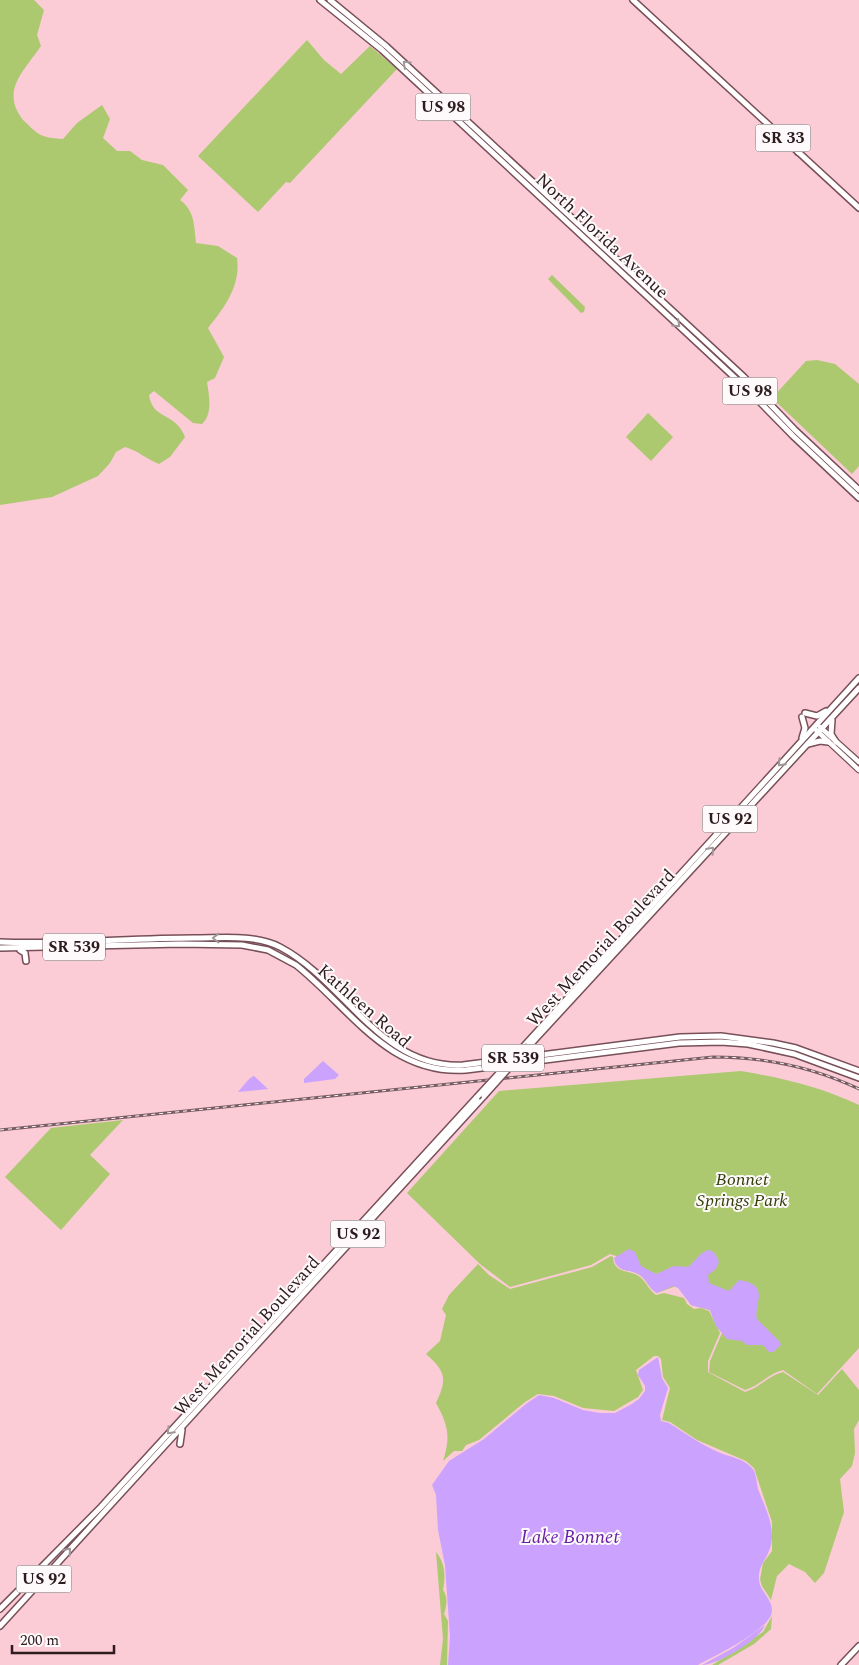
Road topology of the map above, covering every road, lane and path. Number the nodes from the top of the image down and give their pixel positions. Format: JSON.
{"nodes":[{"id":1,"x":320,"y":0,"type":"edge"},
{"id":2,"x":330,"y":0,"type":"edge"},
{"id":3,"x":633,"y":0,"type":"edge"},
{"id":4,"x":412,"y":78,"type":"junction"},
{"id":5,"x":443,"y":99,"type":"junction"},
{"id":6,"x":802,"y":137,"type":"dead end"},
{"id":7,"x":490,"y":147,"type":"junction"},
{"id":8,"x":798,"y":152,"type":"junction"},
{"id":9,"x":859,"y":208,"type":"edge"},
{"id":10,"x":793,"y":436,"type":"junction"},
{"id":11,"x":806,"y":440,"type":"junction"},
{"id":12,"x":859,"y":490,"type":"edge"},
{"id":13,"x":859,"y":498,"type":"edge"},
{"id":14,"x":859,"y":678,"type":"edge"},
{"id":15,"x":859,"y":688,"type":"edge"},
{"id":16,"x":831,"y":709,"type":"junction"},
{"id":17,"x":834,"y":716,"type":"junction"},
{"id":18,"x":816,"y":726,"type":"junction"},
{"id":19,"x":820,"y":730,"type":"junction"},
{"id":20,"x":801,"y":741,"type":"junction"},
{"id":21,"x":828,"y":742,"type":"junction"},
{"id":22,"x":836,"y":742,"type":"junction"},
{"id":23,"x":808,"y":744,"type":"junction"},
{"id":24,"x":859,"y":762,"type":"edge"},
{"id":25,"x":859,"y":770,"type":"edge"},
{"id":26,"x":744,"y":804,"type":"junction"},
{"id":27,"x":740,"y":818,"type":"junction"},
{"id":28,"x":622,"y":936,"type":"junction"},
{"id":29,"x":145,"y":938,"type":"junction"},
{"id":30,"x":0,"y":942,"type":"edge"},
{"id":31,"x":112,"y":946,"type":"junction"},
{"id":32,"x":0,"y":948,"type":"edge"},
{"id":33,"x":620,"y":948,"type":"junction"},
{"id":34,"x":17,"y":949,"type":"junction"},
{"id":35,"x":26,"y":960,"type":"dead end"},
{"id":36,"x":380,"y":1038,"type":"junction"},
{"id":37,"x":859,"y":1071,"type":"edge"},
{"id":38,"x":859,"y":1078,"type":"edge"},
{"id":39,"x":380,"y":1206,"type":"junction"},
{"id":40,"x":240,"y":1359,"type":"junction"},
{"id":41,"x":183,"y":1427,"type":"junction"},
{"id":42,"x":180,"y":1444,"type":"dead end"},
{"id":43,"x":103,"y":1509,"type":"junction"},
{"id":44,"x":0,"y":1609,"type":"edge"},
{"id":45,"x":0,"y":1626,"type":"edge"},
{"id":46,"x":859,"y":1646,"type":"edge"},
{"id":47,"x":842,"y":1665,"type":"edge"}],
"edges":[{"from":1,"to":4,"type":"main road","name":"North Florida Avenue","number":"US 98"},
{"from":5,"to":2,"type":"main road","name":"North Florida Avenue","number":"US 98","one_way":true},
{"from":3,"to":8,"type":"main road","number":"SR 33"},
{"from":4,"to":5,"type":"main road"},
{"from":4,"to":7,"type":"main road","name":"North Florida Avenue","number":"US 98"},
{"from":5,"to":7,"type":"main road","name":"North Florida Avenue","number":"US 98"},
{"from":6,"to":8,"type":"main road"},
{"from":7,"to":10,"type":"main road","name":"North Florida Avenue","number":"US 98","one_way":true},
{"from":7,"to":11,"type":"main road","name":"North Florida Avenue","number":"US 98"},
{"from":8,"to":9,"type":"main road","number":"SR 33"},
{"from":10,"to":11,"type":"main road"},
{"from":10,"to":13,"type":"main road","name":"North Florida Avenue","number":"US 98"},
{"from":11,"to":12,"type":"main road","name":"North Florida Avenue","number":"US 98"},
{"from":14,"to":16,"type":"main road","name":"West Memorial Boulevard","number":"US 92"},
{"from":15,"to":17,"type":"main road","name":"West Memorial Boulevard","number":"US 92"},
{"from":16,"to":18,"type":"main road","name":"West Memorial Boulevard","number":"US 92"},
{"from":16,"to":20,"type":"main road"},
{"from":17,"to":19,"type":"main road","name":"West Memorial Boulevard","number":"US 92"},
{"from":17,"to":22,"type":"main road"},
{"from":18,"to":19,"type":"main road"},
{"from":18,"to":20,"type":"main road","name":"West Memorial Boulevard","number":"US 92"},
{"from":19,"to":21,"type":"main road"},
{"from":19,"to":22,"type":"main road"},
{"from":19,"to":23,"type":"main road","name":"West Memorial Boulevard","number":"US 92"},
{"from":20,"to":26,"type":"main road","name":"West Memorial Boulevard","number":"US 92","one_way":true},
{"from":21,"to":23,"type":"main road"},
{"from":21,"to":25,"type":"main road"},
{"from":22,"to":24,"type":"main road"},
{"from":23,"to":27,"type":"main road","name":"West Memorial Boulevard","number":"US 92"},
{"from":26,"to":27,"type":"main road"},
{"from":26,"to":28,"type":"main road","name":"West Memorial Boulevard","number":"US 92"},
{"from":33,"to":27,"type":"main road","name":"West Memorial Boulevard","number":"US 92","one_way":true},
{"from":28,"to":33,"type":"main road"},
{"from":28,"to":39,"type":"main road","name":"West Memorial Boulevard","number":"US 92","bridge":true},
{"from":29,"to":30,"type":"main road","name":"Kathleen Road","number":"SR 539"},
{"from":29,"to":31,"type":"main road"},
{"from":36,"to":29,"type":"main road","name":"Kathleen Road","number":"SR 539","one_way":true},
{"from":31,"to":34,"type":"main road","name":"Kathleen Road","number":"SR 539"},
{"from":31,"to":36,"type":"main road","name":"Kathleen Road","number":"SR 539"},
{"from":32,"to":34,"type":"main road","name":"Kathleen Road","number":"SR 539"},
{"from":33,"to":39,"type":"main road","name":"West Memorial Boulevard","number":"US 92","bridge":true},
{"from":34,"to":35,"type":"main road"},
{"from":36,"to":37,"type":"main road","name":"Kathleen Road","number":"SR 539"},
{"from":36,"to":38,"type":"main road","name":"Kathleen Road","number":"SR 539"},
{"from":39,"to":40,"type":"main road","name":"West Memorial Boulevard","number":"US 92"},
{"from":39,"to":40,"type":"main road","name":"West Memorial Boulevard","number":"US 92"},
{"from":40,"to":41,"type":"main road","name":"West Memorial Boulevard","number":"US 92"},
{"from":40,"to":43,"type":"main road","name":"West Memorial Boulevard","number":"US 92","one_way":true},
{"from":41,"to":42,"type":"main road"},
{"from":41,"to":43,"type":"main road","name":"West Memorial Boulevard","number":"US 92"},
{"from":43,"to":44,"type":"main road","name":"West Memorial Boulevard","number":"US 92"},
{"from":45,"to":43,"type":"main road","name":"West Memorial Boulevard","number":"US 92","one_way":true},
{"from":46,"to":47,"type":"main road"}]}
